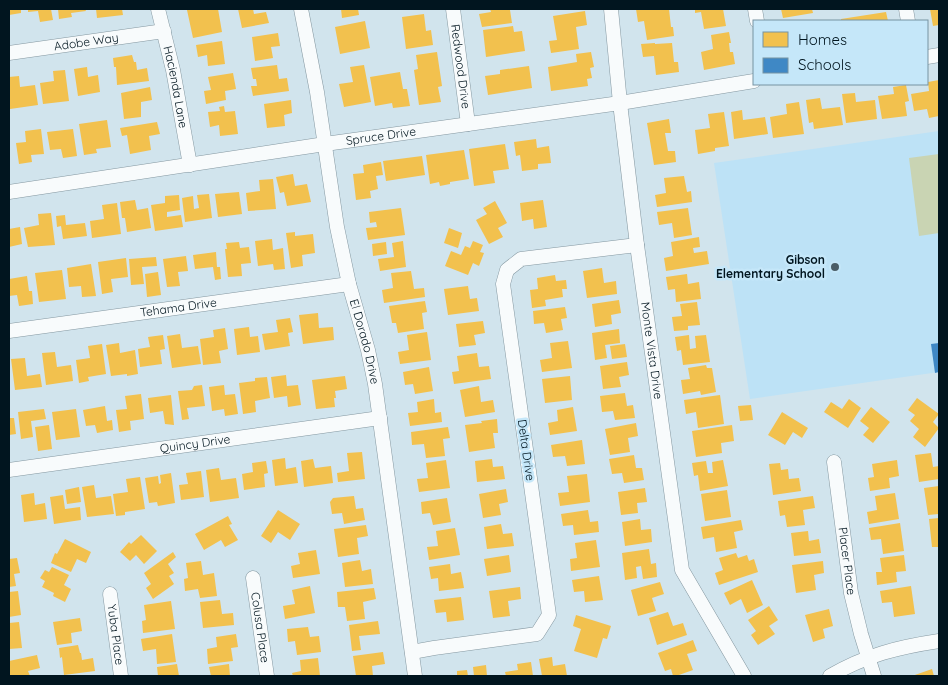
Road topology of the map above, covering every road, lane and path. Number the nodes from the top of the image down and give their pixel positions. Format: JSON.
{"nodes":[{"id":1,"x":158,"y":9,"type":"edge"},
{"id":2,"x":301,"y":9,"type":"edge"},
{"id":3,"x":453,"y":9,"type":"edge"},
{"id":4,"x":611,"y":9,"type":"edge"},
{"id":5,"x":164,"y":31,"type":"junction"},
{"id":6,"x":9,"y":53,"type":"edge"},
{"id":7,"x":753,"y":81,"type":"edge"},
{"id":8,"x":620,"y":103,"type":"junction"},
{"id":9,"x":468,"y":124,"type":"junction"},
{"id":10,"x":325,"y":144,"type":"junction"},
{"id":11,"x":190,"y":165,"type":"junction"},
{"id":12,"x":9,"y":192,"type":"edge"},
{"id":13,"x":637,"y":246,"type":"junction"},
{"id":14,"x":349,"y":284,"type":"junction"},
{"id":15,"x":9,"y":330,"type":"edge"},
{"id":16,"x":380,"y":418,"type":"junction"},
{"id":17,"x":834,"y":462,"type":"dead end"},
{"id":18,"x":9,"y":470,"type":"edge"},
{"id":19,"x":253,"y":578,"type":"dead end"},
{"id":20,"x":110,"y":594,"type":"dead end"},
{"id":21,"x":939,"y":641,"type":"edge"},
{"id":22,"x":412,"y":652,"type":"junction"},
{"id":23,"x":868,"y":657,"type":"junction"},
{"id":24,"x":121,"y":676,"type":"edge"},
{"id":25,"x":267,"y":676,"type":"edge"},
{"id":26,"x":416,"y":676,"type":"edge"},
{"id":27,"x":744,"y":676,"type":"edge"},
{"id":28,"x":830,"y":676,"type":"edge"},
{"id":29,"x":874,"y":676,"type":"edge"}],
"edges":[{"from":1,"to":5,"type":"street","name":"Hacienda Lane"},
{"from":2,"to":10,"type":"street","name":"El Dorado Drive"},
{"from":3,"to":9,"type":"street","name":"Redwood Drive"},
{"from":4,"to":8,"type":"street","name":"Monte Vista Drive"},
{"from":5,"to":6,"type":"street","name":"Adobe Way"},
{"from":5,"to":11,"type":"street","name":"Hacienda Lane"},
{"from":7,"to":8,"type":"street","name":"Spruce Drive"},
{"from":8,"to":9,"type":"street","name":"Spruce Drive"},
{"from":8,"to":13,"type":"street","name":"Monte Vista Drive"},
{"from":9,"to":10,"type":"street","name":"Spruce Drive"},
{"from":10,"to":11,"type":"street","name":"Spruce Drive"},
{"from":10,"to":14,"type":"street","name":"El Dorado Drive"},
{"from":11,"to":12,"type":"street","name":"Spruce Drive"},
{"from":13,"to":22,"type":"street","name":"Delta Drive"},
{"from":13,"to":27,"type":"street","name":"Monte Vista Drive"},
{"from":14,"to":15,"type":"street","name":"Tehama Drive"},
{"from":14,"to":16,"type":"street","name":"El Dorado Drive"},
{"from":16,"to":18,"type":"street","name":"Quincy Drive"},
{"from":16,"to":22,"type":"street","name":"El Dorado Drive"},
{"from":17,"to":23,"type":"street","name":"Placer Place"},
{"from":19,"to":25,"type":"street","name":"Colusa Place"},
{"from":20,"to":24,"type":"street","name":"Yuba Place"},
{"from":21,"to":23,"type":"street"},
{"from":22,"to":26,"type":"street","name":"El Dorado Drive"},
{"from":23,"to":28,"type":"street"},
{"from":23,"to":29,"type":"street","name":"Placer Place"}]}
